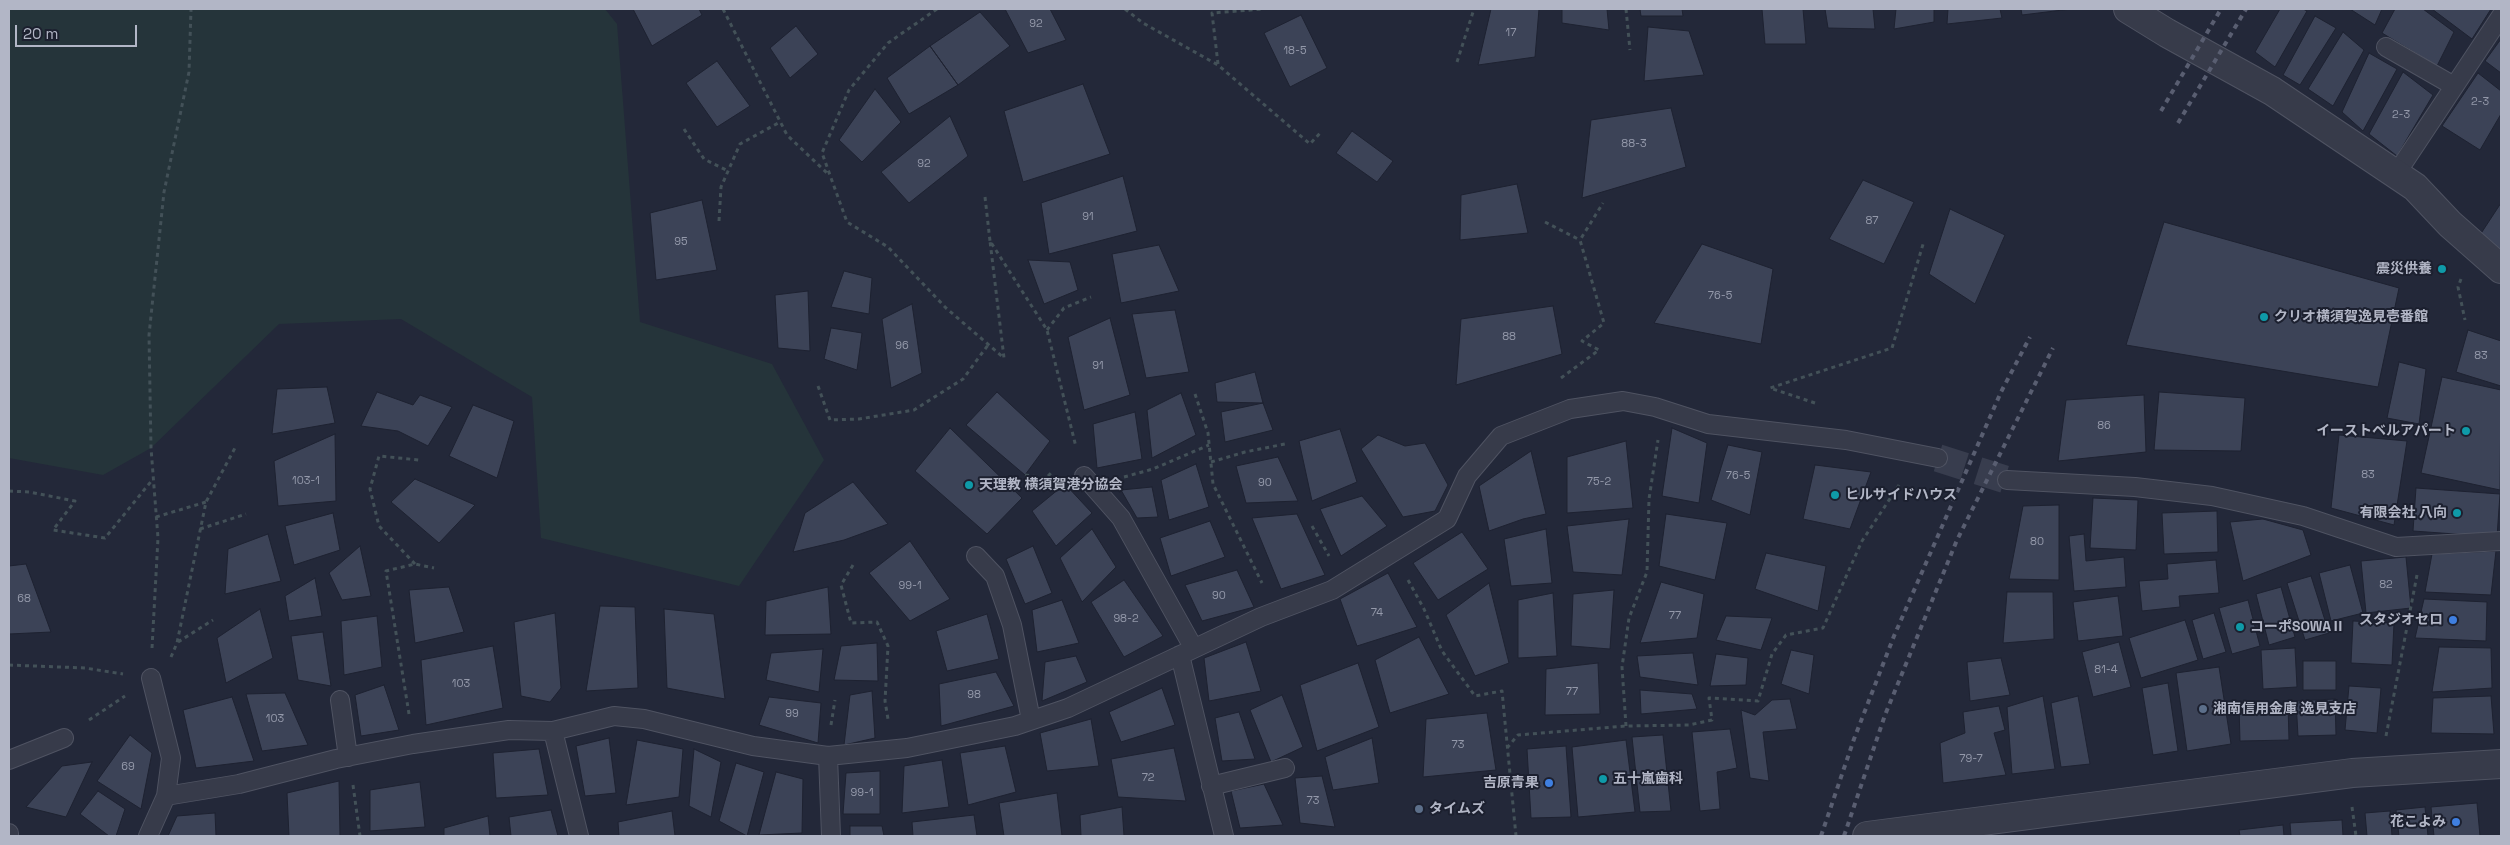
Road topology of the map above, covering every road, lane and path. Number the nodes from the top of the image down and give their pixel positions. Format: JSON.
{"nodes":[{"id":1,"x":191,"y":9,"type":"edge"},
{"id":2,"x":723,"y":9,"type":"edge"},
{"id":3,"x":937,"y":9,"type":"edge"},
{"id":4,"x":1124,"y":9,"type":"edge"},
{"id":5,"x":1263,"y":9,"type":"edge"},
{"id":6,"x":1474,"y":9,"type":"edge"},
{"id":7,"x":1626,"y":9,"type":"edge"},
{"id":8,"x":2128,"y":9,"type":"edge"},
{"id":9,"x":1212,"y":11,"type":"edge"},
{"id":10,"x":2501,"y":16,"type":"edge"},
{"id":11,"x":2386,"y":47,"type":"dead end"},
{"id":12,"x":1630,"y":50,"type":"dead end"},
{"id":13,"x":1457,"y":62,"type":"dead end"},
{"id":14,"x":1218,"y":65,"type":"junction"},
{"id":15,"x":2454,"y":86,"type":"junction"},
{"id":16,"x":780,"y":122,"type":"junction"},
{"id":17,"x":684,"y":129,"type":"dead end"},
{"id":18,"x":1321,"y":132,"type":"dead end"},
{"id":19,"x":728,"y":171,"type":"junction"},
{"id":20,"x":2396,"y":174,"type":"junction"},
{"id":21,"x":830,"y":176,"type":"junction"},
{"id":22,"x":985,"y":197,"type":"dead end"},
{"id":23,"x":1603,"y":203,"type":"dead end"},
{"id":24,"x":719,"y":221,"type":"dead end"},
{"id":25,"x":1545,"y":222,"type":"dead end"},
{"id":26,"x":1580,"y":240,"type":"junction"},
{"id":27,"x":990,"y":241,"type":"junction"},
{"id":28,"x":1924,"y":241,"type":"dead end"},
{"id":29,"x":2501,"y":269,"type":"edge"},
{"id":30,"x":1091,"y":297,"type":"dead end"},
{"id":31,"x":1047,"y":330,"type":"junction"},
{"id":32,"x":1582,"y":341,"type":"dead end"},
{"id":33,"x":988,"y":345,"type":"junction"},
{"id":34,"x":818,"y":386,"type":"dead end"},
{"id":35,"x":1195,"y":394,"type":"dead end"},
{"id":36,"x":1816,"y":404,"type":"dead end"},
{"id":37,"x":1662,"y":410,"type":"junction"},
{"id":38,"x":1285,"y":444,"type":"dead end"},
{"id":39,"x":1209,"y":445,"type":"junction"},
{"id":40,"x":236,"y":446,"type":"dead end"},
{"id":41,"x":1918,"y":454,"type":"junction"},
{"id":42,"x":1938,"y":458,"type":"tunnel mouth"},
{"id":43,"x":419,"y":460,"type":"dead end"},
{"id":44,"x":1212,"y":462,"type":"junction"},
{"id":45,"x":153,"y":478,"type":"junction"},
{"id":46,"x":2008,"y":480,"type":"tunnel mouth"},
{"id":47,"x":1088,"y":481,"type":"junction"},
{"id":48,"x":9,"y":491,"type":"edge"},
{"id":49,"x":206,"y":502,"type":"junction"},
{"id":50,"x":246,"y":514,"type":"dead end"},
{"id":51,"x":156,"y":517,"type":"junction"},
{"id":52,"x":200,"y":529,"type":"junction"},
{"id":53,"x":2501,"y":541,"type":"edge"},
{"id":54,"x":2423,"y":545,"type":"junction"},
{"id":55,"x":1393,"y":552,"type":"junction"},
{"id":56,"x":976,"y":556,"type":"dead end"},
{"id":57,"x":415,"y":564,"type":"junction"},
{"id":58,"x":853,"y":564,"type":"dead end"},
{"id":59,"x":434,"y":568,"type":"dead end"},
{"id":60,"x":1276,"y":611,"type":"junction"},
{"id":61,"x":212,"y":620,"type":"dead end"},
{"id":62,"x":177,"y":642,"type":"junction"},
{"id":63,"x":1187,"y":651,"type":"junction"},
{"id":64,"x":9,"y":665,"type":"edge"},
{"id":65,"x":153,"y":686,"type":"junction"},
{"id":66,"x":340,"y":700,"type":"dead end"},
{"id":67,"x":1031,"y":720,"type":"junction"},
{"id":68,"x":1626,"y":726,"type":"junction"},
{"id":69,"x":553,"y":731,"type":"junction"},
{"id":70,"x":64,"y":738,"type":"joint"},
{"id":71,"x":413,"y":744,"type":"junction"},
{"id":72,"x":1507,"y":748,"type":"junction"},
{"id":73,"x":893,"y":749,"type":"junction"},
{"id":74,"x":828,"y":756,"type":"junction"},
{"id":75,"x":348,"y":757,"type":"junction"},
{"id":76,"x":9,"y":760,"type":"edge"},
{"id":77,"x":2501,"y":764,"type":"edge"},
{"id":78,"x":1285,"y":768,"type":"dead end"},
{"id":79,"x":2381,"y":772,"type":"junction"},
{"id":80,"x":1212,"y":786,"type":"junction"},
{"id":81,"x":166,"y":796,"type":"junction"},
{"id":82,"x":148,"y":836,"type":"edge"},
{"id":83,"x":360,"y":836,"type":"edge"},
{"id":84,"x":579,"y":836,"type":"edge"},
{"id":85,"x":831,"y":836,"type":"edge"},
{"id":86,"x":1224,"y":836,"type":"edge"},
{"id":87,"x":1516,"y":836,"type":"edge"},
{"id":88,"x":1867,"y":836,"type":"edge"}],
"edges":[{"from":1,"to":45,"type":"path"},
{"from":2,"to":16,"type":"path"},
{"from":3,"to":21,"type":"path"},
{"from":4,"to":14,"type":"path"},
{"from":5,"to":9,"type":"path"},
{"from":6,"to":13,"type":"path"},
{"from":7,"to":12,"type":"path"},
{"from":8,"to":20,"type":"street"},
{"from":9,"to":14,"type":"path"},
{"from":10,"to":15,"type":"lane"},
{"from":11,"to":15,"type":"lane"},
{"from":14,"to":18,"type":"path"},
{"from":15,"to":20,"type":"lane"},
{"from":16,"to":19,"type":"path"},
{"from":16,"to":21,"type":"path"},
{"from":17,"to":19,"type":"path"},
{"from":19,"to":24,"type":"path"},
{"from":20,"to":29,"type":"street"},
{"from":21,"to":33,"type":"path"},
{"from":22,"to":27,"type":"path"},
{"from":23,"to":26,"type":"path"},
{"from":25,"to":26,"type":"path"},
{"from":26,"to":32,"type":"path"},
{"from":27,"to":31,"type":"path"},
{"from":27,"to":33,"type":"path"},
{"from":28,"to":36,"type":"path"},
{"from":30,"to":31,"type":"path"},
{"from":31,"to":47,"type":"path"},
{"from":33,"to":34,"type":"path"},
{"from":35,"to":39,"type":"path"},
{"from":37,"to":41,"type":"lane"},
{"from":37,"to":55,"type":"lane"},
{"from":37,"to":68,"type":"path"},
{"from":38,"to":44,"type":"path"},
{"from":39,"to":44,"type":"path"},
{"from":39,"to":47,"type":"path"},
{"from":40,"to":49,"type":"path"},
{"from":41,"to":42,"type":"lane"},
{"from":41,"to":68,"type":"path"},
{"from":43,"to":57,"type":"path"},
{"from":44,"to":60,"type":"path"},
{"from":45,"to":48,"type":"path"},
{"from":45,"to":51,"type":"path"},
{"from":46,"to":54,"type":"lane"},
{"from":47,"to":63,"type":"lane"},
{"from":49,"to":51,"type":"path"},
{"from":49,"to":52,"type":"path"},
{"from":50,"to":52,"type":"path"},
{"from":51,"to":65,"type":"path"},
{"from":52,"to":62,"type":"path"},
{"from":53,"to":54,"type":"lane"},
{"from":54,"to":79,"type":"path"},
{"from":55,"to":60,"type":"lane"},
{"from":55,"to":72,"type":"path"},
{"from":56,"to":67,"type":"lane"},
{"from":57,"to":59,"type":"path"},
{"from":57,"to":71,"type":"path"},
{"from":58,"to":73,"type":"path"},
{"from":60,"to":63,"type":"lane"},
{"from":61,"to":62,"type":"path"},
{"from":62,"to":65,"type":"path"},
{"from":63,"to":67,"type":"lane"},
{"from":63,"to":80,"type":"lane"},
{"from":64,"to":65,"type":"path"},
{"from":65,"to":70,"type":"path"},
{"from":65,"to":81,"type":"lane"},
{"from":66,"to":75,"type":"lane"},
{"from":67,"to":73,"type":"lane"},
{"from":68,"to":72,"type":"path"},
{"from":69,"to":71,"type":"lane"},
{"from":69,"to":74,"type":"lane"},
{"from":69,"to":84,"type":"lane"},
{"from":70,"to":76,"type":"lane"},
{"from":71,"to":75,"type":"lane"},
{"from":72,"to":87,"type":"path"},
{"from":73,"to":74,"type":"lane"},
{"from":74,"to":85,"type":"lane"},
{"from":75,"to":81,"type":"lane"},
{"from":75,"to":83,"type":"path"},
{"from":77,"to":79,"type":"street"},
{"from":78,"to":80,"type":"lane"},
{"from":79,"to":88,"type":"street"},
{"from":80,"to":86,"type":"lane"},
{"from":81,"to":82,"type":"lane"}]}
